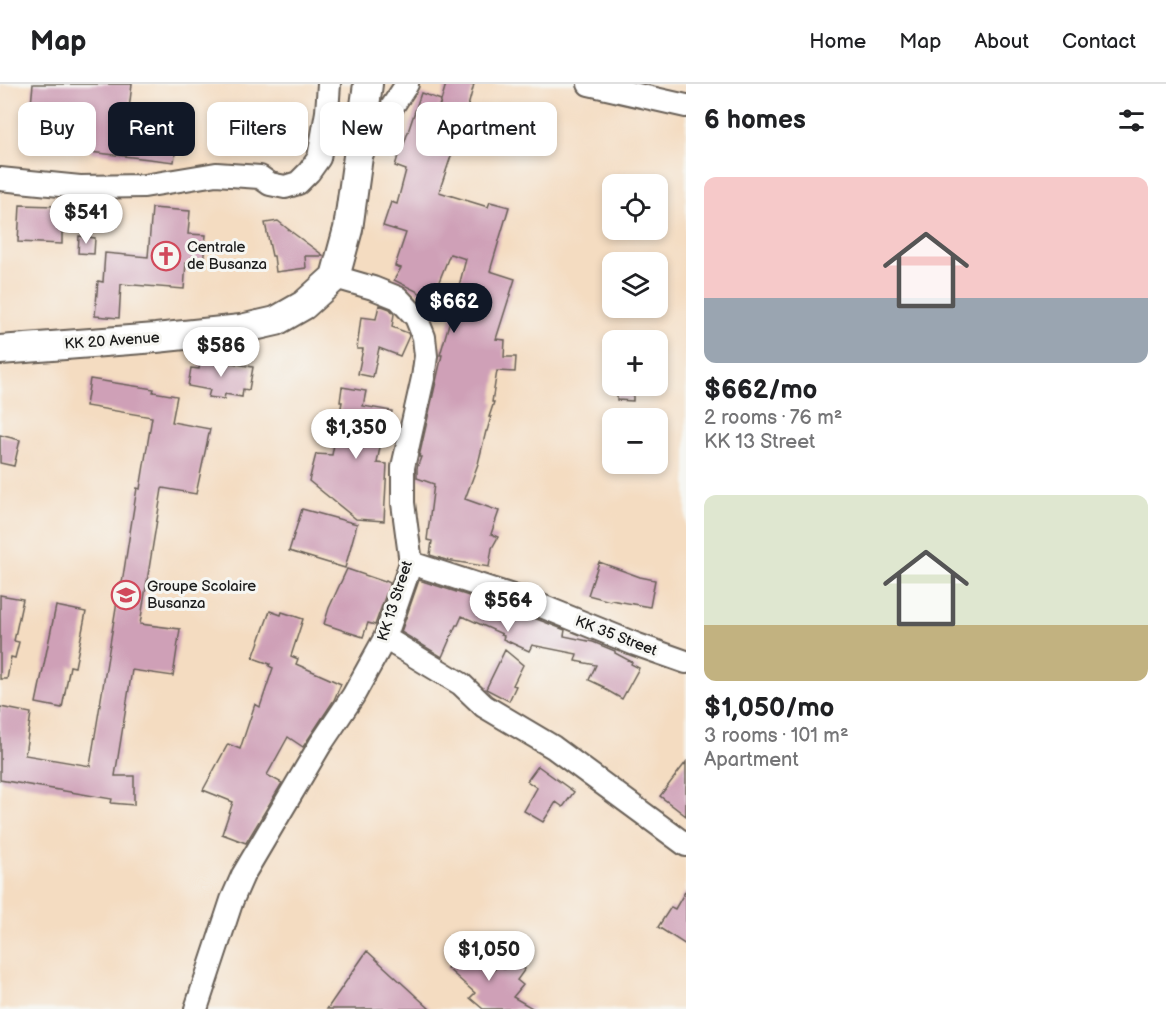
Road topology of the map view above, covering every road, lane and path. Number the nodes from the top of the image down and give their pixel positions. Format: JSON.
{"nodes":[{"id":1,"x":329,"y":84,"type":"edge"},
{"id":2,"x":368,"y":84,"type":"edge"},
{"id":3,"x":407,"y":84,"type":"edge"},
{"id":4,"x":589,"y":84,"type":"edge"},
{"id":5,"x":686,"y":106,"type":"edge"},
{"id":6,"x":357,"y":161,"type":"junction"},
{"id":7,"x":0,"y":179,"type":"edge"},
{"id":8,"x":335,"y":277,"type":"junction"},
{"id":9,"x":0,"y":350,"type":"edge"},
{"id":10,"x":411,"y":563,"type":"junction"},
{"id":11,"x":385,"y":638,"type":"junction"},
{"id":12,"x":686,"y":662,"type":"edge"},
{"id":13,"x":686,"y":845,"type":"edge"},
{"id":14,"x":196,"y":1009,"type":"edge"}],
"edges":[{"from":1,"to":7,"type":"street"},
{"from":2,"to":6,"type":"main road"},
{"from":3,"to":6,"type":"street"},
{"from":4,"to":5,"type":"street"},
{"from":6,"to":8,"type":"main road"},
{"from":8,"to":9,"type":"main road","name":"KK 20 Avenue"},
{"from":8,"to":10,"type":"street","name":"KK 13 Street"},
{"from":10,"to":11,"type":"street","name":"KK 13 Street"},
{"from":10,"to":12,"type":"street","name":"KK 35 Street"},
{"from":11,"to":13,"type":"street"},
{"from":11,"to":14,"type":"street","name":"KK 13 Street"}]}
